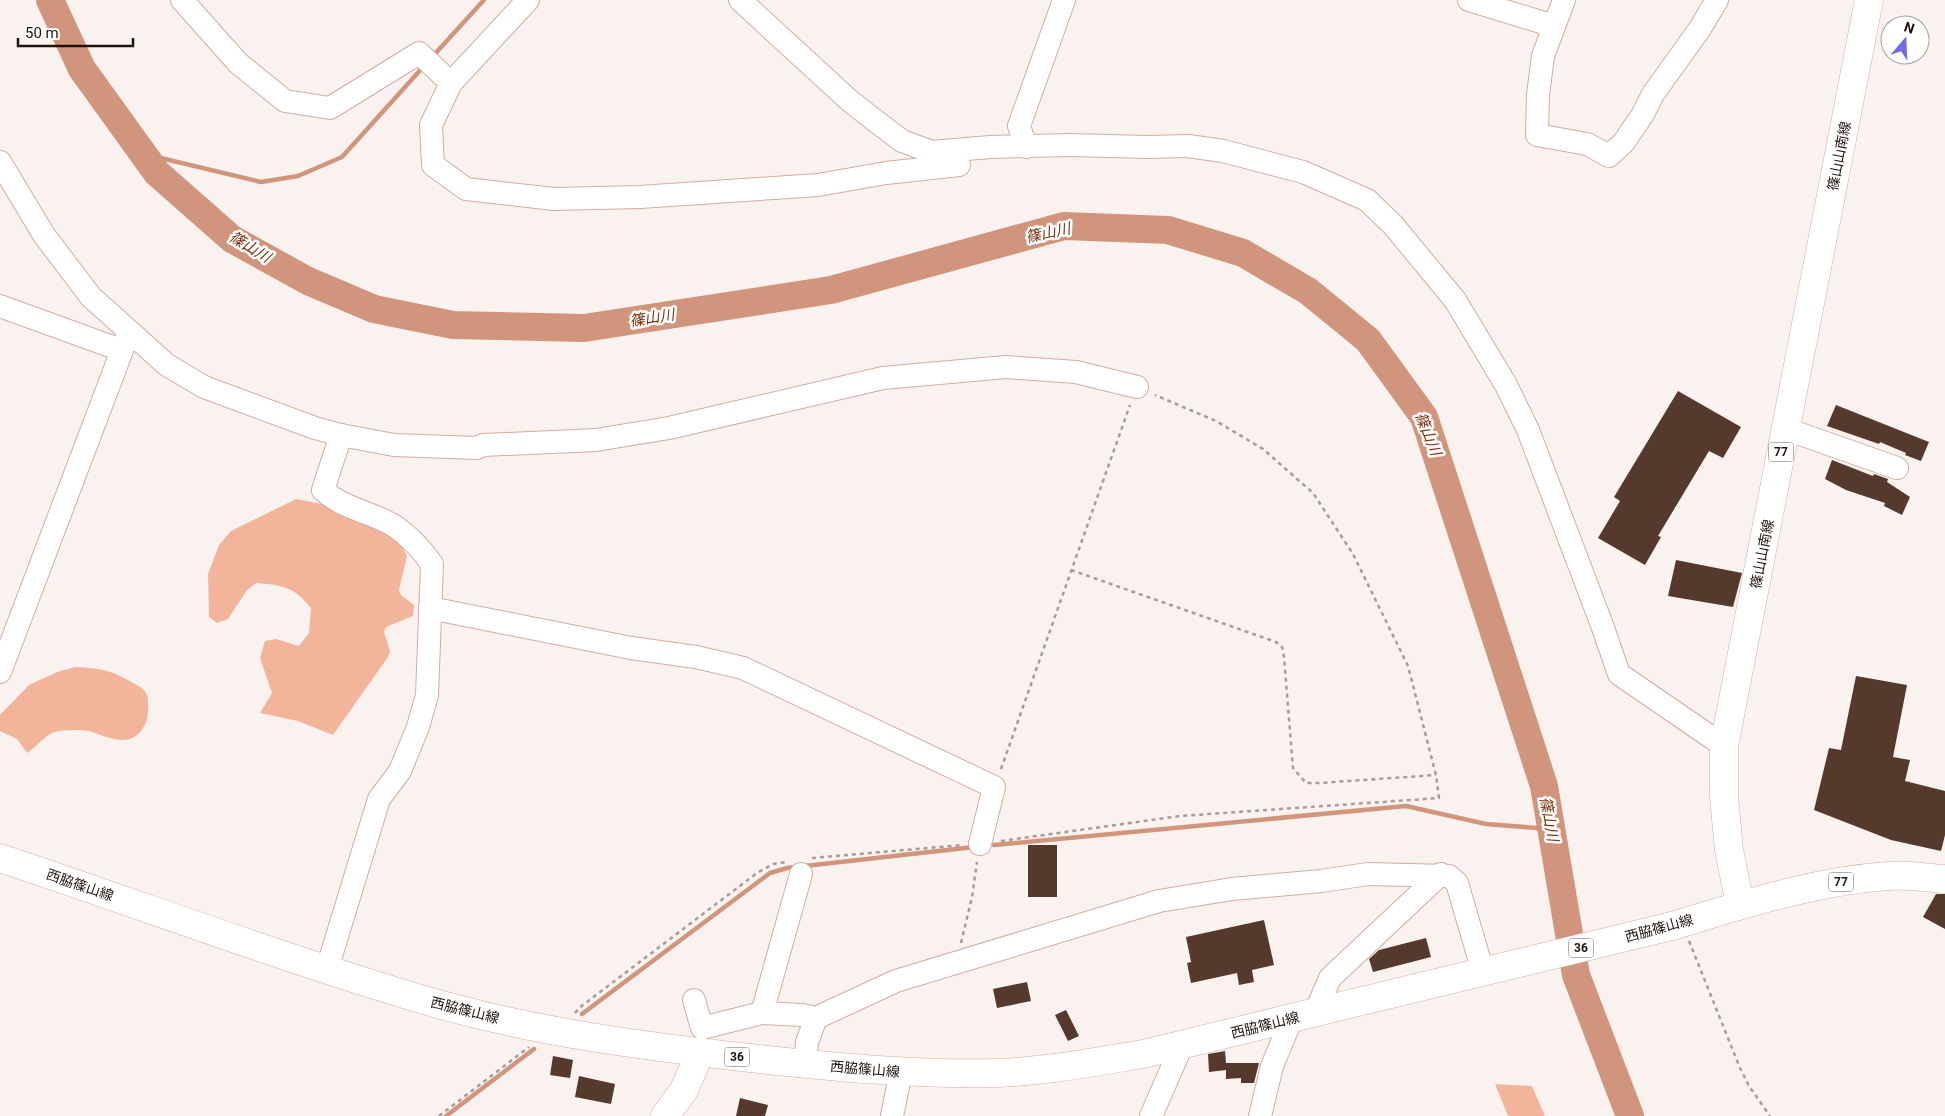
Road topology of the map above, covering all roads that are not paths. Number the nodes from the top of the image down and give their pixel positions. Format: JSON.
{"nodes":[{"id":1,"x":182,"y":0,"type":"edge"},
{"id":2,"x":528,"y":0,"type":"edge"},
{"id":3,"x":740,"y":0,"type":"edge"},
{"id":4,"x":1064,"y":0,"type":"edge"},
{"id":5,"x":1469,"y":0,"type":"edge"},
{"id":6,"x":1564,"y":0,"type":"edge"},
{"id":7,"x":1717,"y":0,"type":"edge"},
{"id":8,"x":1869,"y":0,"type":"edge"},
{"id":9,"x":1554,"y":26,"type":"junction"},
{"id":10,"x":451,"y":83,"type":"junction"},
{"id":11,"x":1026,"y":147,"type":"junction"},
{"id":12,"x":0,"y":162,"type":"edge"},
{"id":13,"x":0,"y":306,"type":"edge"},
{"id":14,"x":125,"y":341,"type":"junction"},
{"id":15,"x":1137,"y":387,"type":"road end"},
{"id":16,"x":1786,"y":428,"type":"junction"},
{"id":17,"x":341,"y":435,"type":"junction"},
{"id":18,"x":1897,"y":468,"type":"dead end"},
{"id":19,"x":430,"y":608,"type":"junction"},
{"id":20,"x":0,"y":672,"type":"edge"},
{"id":21,"x":1724,"y":746,"type":"junction"},
{"id":22,"x":980,"y":844,"type":"road end"},
{"id":23,"x":0,"y":858,"type":"edge"},
{"id":24,"x":799,"y":865,"type":"road end"},
{"id":25,"x":1441,"y":874,"type":"junction"},
{"id":26,"x":1945,"y":879,"type":"edge"},
{"id":27,"x":1740,"y":905,"type":"junction"},
{"id":28,"x":327,"y":969,"type":"junction"},
{"id":29,"x":1487,"y":971,"type":"junction"},
{"id":30,"x":694,"y":1000,"type":"dead end"},
{"id":31,"x":762,"y":1013,"type":"junction"},
{"id":32,"x":1304,"y":1015,"type":"junction"},
{"id":33,"x":816,"y":1018,"type":"junction"},
{"id":34,"x":1182,"y":1045,"type":"junction"},
{"id":35,"x":700,"y":1053,"type":"junction"},
{"id":36,"x":805,"y":1064,"type":"junction"},
{"id":37,"x":901,"y":1072,"type":"junction"},
{"id":38,"x":665,"y":1116,"type":"edge"},
{"id":39,"x":892,"y":1116,"type":"edge"},
{"id":40,"x":1152,"y":1116,"type":"edge"},
{"id":41,"x":1260,"y":1116,"type":"edge"}],
"edges":[{"from":1,"to":10,"type":"street"},
{"from":2,"to":10,"type":"street"},
{"from":3,"to":11,"type":"street"},
{"from":4,"to":11,"type":"street"},
{"from":5,"to":9,"type":"street"},
{"from":6,"to":9,"type":"street"},
{"from":7,"to":9,"type":"street"},
{"from":8,"to":16,"type":"main road","name":"篠山山南線","number":"77"},
{"from":10,"to":11,"type":"street"},
{"from":11,"to":21,"type":"street"},
{"from":12,"to":14,"type":"street"},
{"from":13,"to":14,"type":"street"},
{"from":14,"to":17,"type":"street"},
{"from":14,"to":20,"type":"street"},
{"from":15,"to":17,"type":"street"},
{"from":16,"to":18,"type":"street"},
{"from":16,"to":21,"type":"main road","name":"篠山山南線","number":"77"},
{"from":17,"to":19,"type":"street"},
{"from":19,"to":22,"type":"street"},
{"from":19,"to":28,"type":"street"},
{"from":21,"to":27,"type":"main road","name":"篠山山南線","number":"77"},
{"from":23,"to":28,"type":"main road","name":"西脇篠山線","number":"36"},
{"from":24,"to":31,"type":"street"},
{"from":25,"to":29,"type":"street"},
{"from":25,"to":32,"type":"street"},
{"from":25,"to":33,"type":"street"},
{"from":26,"to":27,"type":"main road","number":"77"},
{"from":27,"to":29,"type":"main road","name":"西脇篠山線","number":"36"},
{"from":28,"to":35,"type":"main road","name":"西脇篠山線","number":"36"},
{"from":29,"to":32,"type":"main road","name":"西脇篠山線","number":"36"},
{"from":30,"to":31,"type":"street"},
{"from":31,"to":33,"type":"street"},
{"from":32,"to":34,"type":"main road","name":"西脇篠山線","number":"36"},
{"from":32,"to":41,"type":"street"},
{"from":33,"to":36,"type":"street"},
{"from":34,"to":37,"type":"main road","name":"西脇篠山線","number":"36"},
{"from":34,"to":40,"type":"street"},
{"from":35,"to":36,"type":"main road","name":"西脇篠山線","number":"36"},
{"from":35,"to":38,"type":"main road"},
{"from":36,"to":37,"type":"main road","name":"西脇篠山線","number":"36"},
{"from":37,"to":39,"type":"street"}]}
